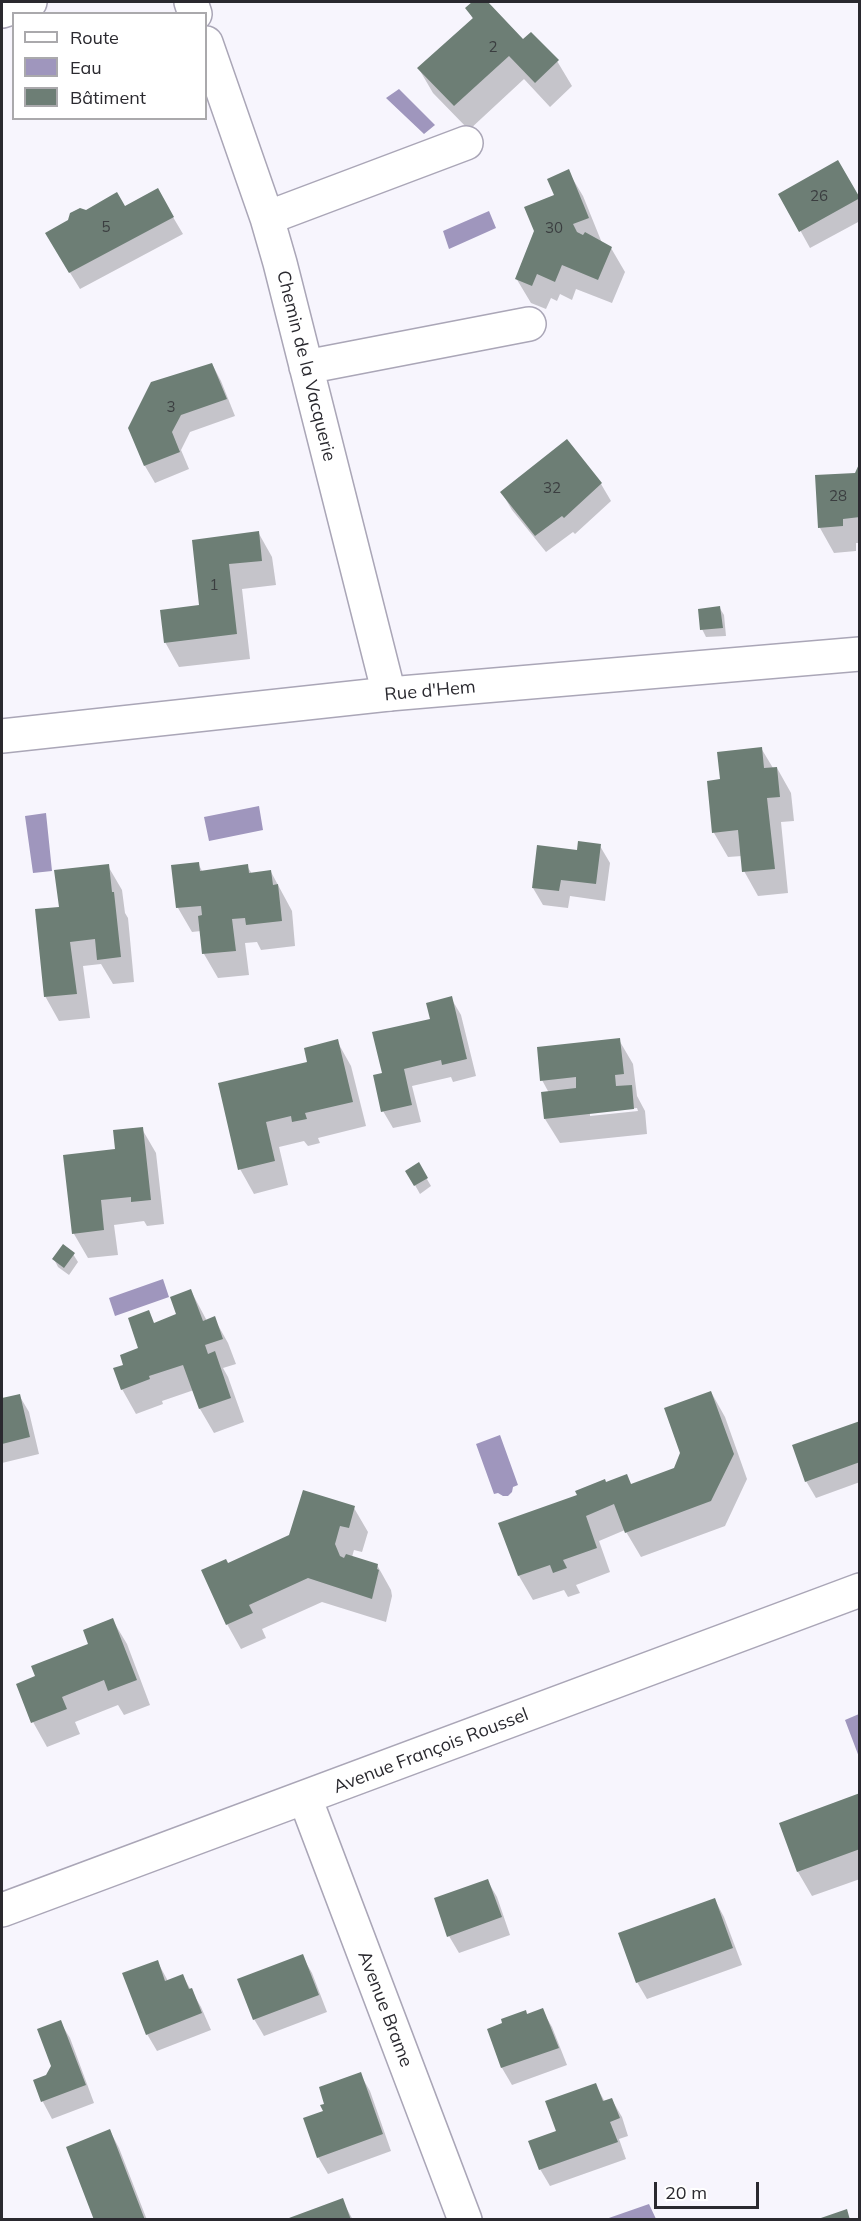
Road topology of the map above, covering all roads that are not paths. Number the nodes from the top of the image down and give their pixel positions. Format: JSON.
{"nodes":[{"id":1,"x":30,"y":2,"type":"edge"},
{"id":2,"x":2,"y":11,"type":"edge"},
{"id":3,"x":207,"y":45,"type":"edge"},
{"id":4,"x":466,"y":143,"type":"dead end"},
{"id":5,"x":267,"y":218,"type":"junction"},
{"id":6,"x":529,"y":324,"type":"dead end"},
{"id":7,"x":306,"y":367,"type":"junction"},
{"id":8,"x":860,"y":654,"type":"edge"},
{"id":9,"x":389,"y":694,"type":"junction"},
{"id":10,"x":2,"y":736,"type":"edge"},
{"id":11,"x":860,"y":1590,"type":"edge"},
{"id":12,"x":305,"y":1798,"type":"junction"},
{"id":13,"x":2,"y":1910,"type":"edge"},
{"id":14,"x":465,"y":2220,"type":"edge"}],
"edges":[{"from":1,"to":2,"type":"street"},
{"from":3,"to":5,"type":"street","name":"Chemin de la Vacquerie"},
{"from":4,"to":5,"type":"street"},
{"from":5,"to":7,"type":"street","name":"Chemin de la Vacquerie"},
{"from":6,"to":7,"type":"street"},
{"from":7,"to":9,"type":"street","name":"Chemin de la Vacquerie"},
{"from":8,"to":9,"type":"street","name":"Rue d'Hem"},
{"from":9,"to":10,"type":"street","name":"Rue d'Hem"},
{"from":11,"to":12,"type":"street","name":"Avenue François Roussel"},
{"from":12,"to":13,"type":"street","name":"Avenue François Roussel"},
{"from":12,"to":14,"type":"street","name":"Avenue Brame"}]}
